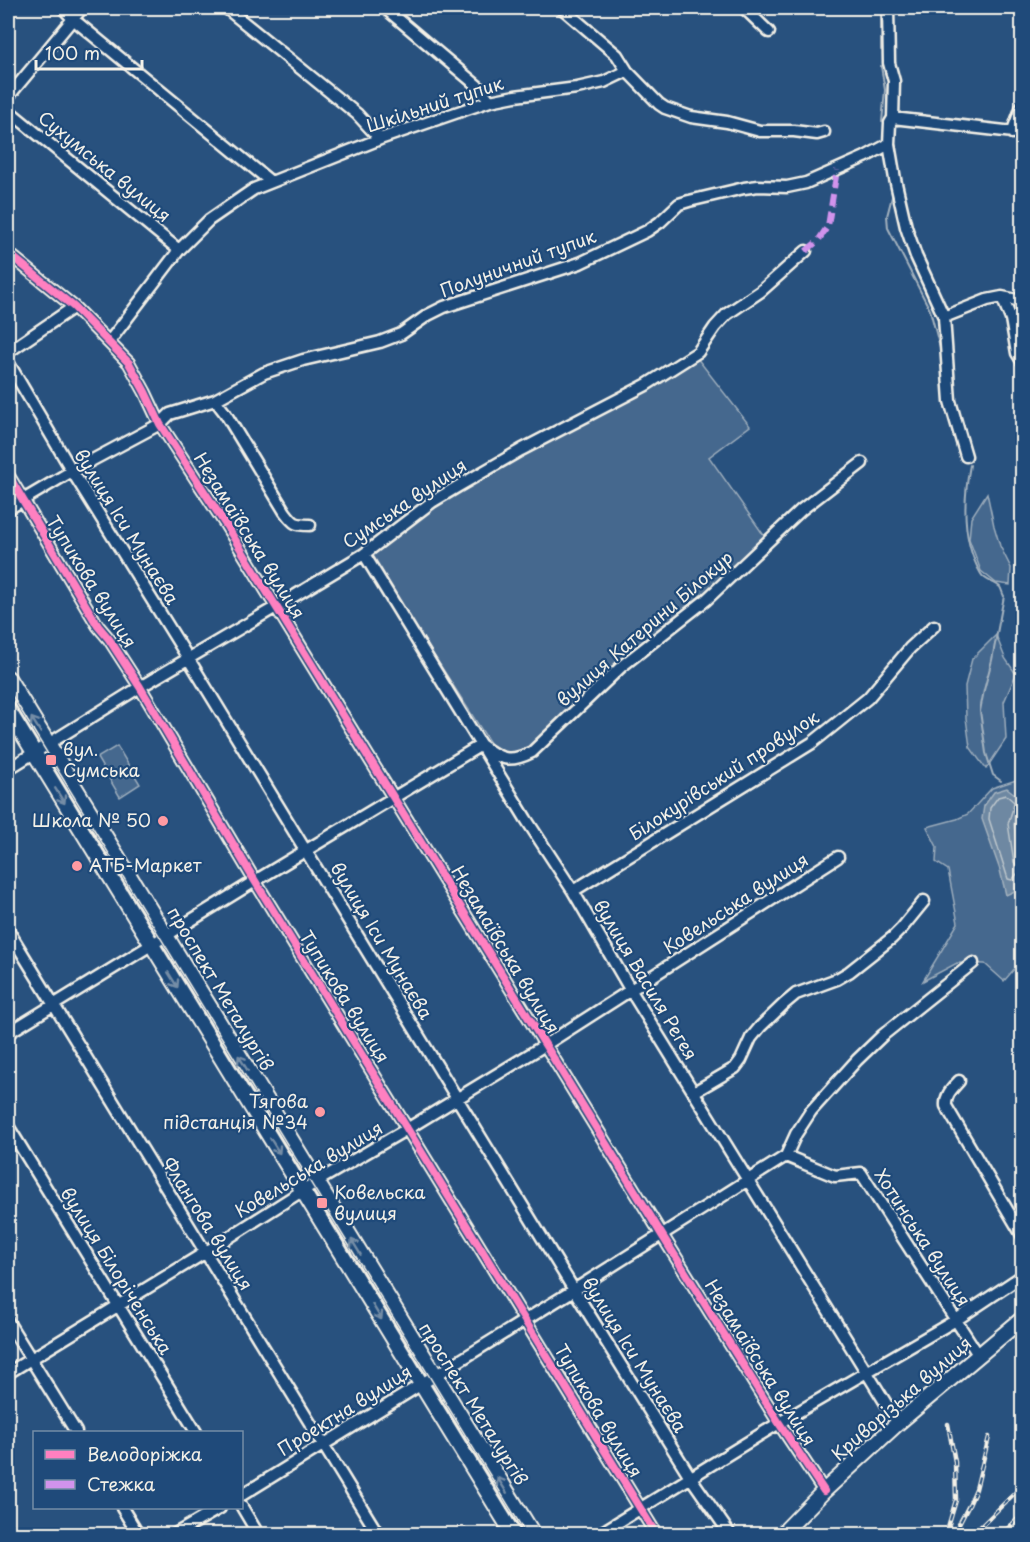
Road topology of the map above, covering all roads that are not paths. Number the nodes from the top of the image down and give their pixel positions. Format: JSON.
{"nodes":[{"id":1,"x":63,"y":8,"type":"edge"},
{"id":2,"x":82,"y":8,"type":"edge"},
{"id":3,"x":226,"y":8,"type":"edge"},
{"id":4,"x":386,"y":8,"type":"edge"},
{"id":5,"x":562,"y":8,"type":"edge"},
{"id":6,"x":744,"y":8,"type":"edge"},
{"id":7,"x":888,"y":8,"type":"edge"},
{"id":8,"x":73,"y":19,"type":"junction"},
{"id":9,"x":769,"y":32,"type":"dead end"},
{"id":10,"x":627,"y":71,"type":"junction"},
{"id":11,"x":8,"y":97,"type":"edge"},
{"id":12,"x":490,"y":101,"type":"junction"},
{"id":13,"x":1023,"y":106,"type":"edge"},
{"id":14,"x":8,"y":110,"type":"edge"},
{"id":15,"x":893,"y":118,"type":"junction"},
{"id":16,"x":824,"y":132,"type":"dead end"},
{"id":17,"x":1017,"y":133,"type":"edge"},
{"id":18,"x":380,"y":139,"type":"junction"},
{"id":19,"x":889,"y":144,"type":"junction"},
{"id":20,"x":271,"y":182,"type":"junction"},
{"id":21,"x":179,"y":250,"type":"junction"},
{"id":22,"x":806,"y":251,"type":"dead end"},
{"id":23,"x":8,"y":253,"type":"edge"},
{"id":24,"x":1002,"y":297,"type":"junction"},
{"id":25,"x":1023,"y":301,"type":"edge"},
{"id":26,"x":74,"y":307,"type":"junction"},
{"id":27,"x":944,"y":317,"type":"junction"},
{"id":28,"x":109,"y":342,"type":"junction"},
{"id":29,"x":8,"y":352,"type":"edge"},
{"id":30,"x":1023,"y":361,"type":"edge"},
{"id":31,"x":8,"y":362,"type":"edge"},
{"id":32,"x":215,"y":400,"type":"junction"},
{"id":33,"x":160,"y":424,"type":"junction"},
{"id":34,"x":966,"y":456,"type":"dead end"},
{"id":35,"x":862,"y":463,"type":"dead end"},
{"id":36,"x":72,"y":471,"type":"junction"},
{"id":37,"x":8,"y":475,"type":"edge"},
{"id":38,"x":23,"y":500,"type":"junction"},
{"id":39,"x":8,"y":509,"type":"edge"},
{"id":40,"x":310,"y":525,"type":"dead end"},
{"id":41,"x":364,"y":554,"type":"junction"},
{"id":42,"x":276,"y":607,"type":"junction"},
{"id":43,"x":934,"y":626,"type":"dead end"},
{"id":44,"x":188,"y":658,"type":"junction"},
{"id":45,"x":8,"y":678,"type":"edge"},
{"id":46,"x":140,"y":687,"type":"junction"},
{"id":47,"x":8,"y":710,"type":"edge"},
{"id":48,"x":48,"y":744,"type":"junction"},
{"id":49,"x":481,"y":745,"type":"junction"},
{"id":50,"x":33,"y":752,"type":"junction"},
{"id":51,"x":8,"y":768,"type":"edge"},
{"id":52,"x":394,"y":798,"type":"junction"},
{"id":53,"x":306,"y":851,"type":"junction"},
{"id":54,"x":838,"y":857,"type":"dead end"},
{"id":55,"x":255,"y":881,"type":"junction"},
{"id":56,"x":573,"y":891,"type":"junction"},
{"id":57,"x":924,"y":901,"type":"dead end"},
{"id":58,"x":8,"y":930,"type":"edge"},
{"id":59,"x":166,"y":936,"type":"junction"},
{"id":60,"x":151,"y":945,"type":"junction"},
{"id":61,"x":973,"y":963,"type":"dead end"},
{"id":62,"x":631,"y":991,"type":"junction"},
{"id":63,"x":53,"y":1006,"type":"junction"},
{"id":64,"x":8,"y":1034,"type":"edge"},
{"id":65,"x":545,"y":1045,"type":"junction"},
{"id":66,"x":958,"y":1081,"type":"dead end"},
{"id":67,"x":694,"y":1092,"type":"junction"},
{"id":68,"x":458,"y":1098,"type":"junction"},
{"id":69,"x":8,"y":1126,"type":"edge"},
{"id":70,"x":407,"y":1129,"type":"junction"},
{"id":71,"x":786,"y":1156,"type":"junction"},
{"id":72,"x":748,"y":1180,"type":"junction"},
{"id":73,"x":316,"y":1182,"type":"junction"},
{"id":74,"x":303,"y":1191,"type":"junction"},
{"id":75,"x":662,"y":1235,"type":"junction"},
{"id":76,"x":1023,"y":1235,"type":"edge"},
{"id":77,"x":206,"y":1252,"type":"junction"},
{"id":78,"x":1023,"y":1276,"type":"edge"},
{"id":79,"x":574,"y":1290,"type":"junction"},
{"id":80,"x":118,"y":1305,"type":"junction"},
{"id":81,"x":1023,"y":1319,"type":"edge"},
{"id":82,"x":524,"y":1320,"type":"junction"},
{"id":83,"x":956,"y":1320,"type":"junction"},
{"id":84,"x":8,"y":1322,"type":"edge"},
{"id":85,"x":979,"y":1356,"type":"junction"},
{"id":86,"x":30,"y":1359,"type":"junction"},
{"id":87,"x":8,"y":1373,"type":"edge"},
{"id":88,"x":867,"y":1373,"type":"junction"},
{"id":89,"x":434,"y":1375,"type":"junction"},
{"id":90,"x":421,"y":1384,"type":"junction"},
{"id":91,"x":779,"y":1423,"type":"junction"},
{"id":92,"x":898,"y":1423,"type":"junction"},
{"id":93,"x":75,"y":1431,"type":"edge"},
{"id":94,"x":195,"y":1431,"type":"edge"},
{"id":95,"x":323,"y":1444,"type":"junction"},
{"id":96,"x":691,"y":1478,"type":"junction"},
{"id":97,"x":824,"y":1491,"type":"junction"},
{"id":98,"x":243,"y":1494,"type":"edge"},
{"id":99,"x":123,"y":1509,"type":"edge"},
{"id":100,"x":218,"y":1509,"type":"edge"},
{"id":101,"x":243,"y":1509,"type":"edge"},
{"id":102,"x":640,"y":1510,"type":"junction"},
{"id":103,"x":138,"y":1534,"type":"edge"},
{"id":104,"x":175,"y":1534,"type":"edge"},
{"id":105,"x":258,"y":1534,"type":"edge"},
{"id":106,"x":378,"y":1534,"type":"edge"},
{"id":107,"x":513,"y":1534,"type":"edge"},
{"id":108,"x":533,"y":1534,"type":"edge"},
{"id":109,"x":599,"y":1534,"type":"edge"},
{"id":110,"x":656,"y":1534,"type":"edge"},
{"id":111,"x":730,"y":1534,"type":"edge"},
{"id":112,"x":782,"y":1534,"type":"edge"}],
"edges":[{"from":1,"to":8,"type":"street"},
{"from":2,"to":8,"type":"street"},
{"from":3,"to":18,"type":"street"},
{"from":4,"to":12,"type":"street"},
{"from":5,"to":10,"type":"street"},
{"from":6,"to":9,"type":"street"},
{"from":7,"to":15,"type":"street"},
{"from":8,"to":11,"type":"street"},
{"from":8,"to":20,"type":"street"},
{"from":10,"to":12,"type":"street","name":"Шкільний тупик"},
{"from":10,"to":16,"type":"street"},
{"from":12,"to":18,"type":"street","name":"Шкільний тупик"},
{"from":13,"to":17,"type":"street"},
{"from":14,"to":21,"type":"street","name":"Сухумська вулиця"},
{"from":15,"to":17,"type":"street"},
{"from":15,"to":19,"type":"street"},
{"from":18,"to":20,"type":"street","name":"Шкільний тупик"},
{"from":19,"to":27,"type":"street"},
{"from":19,"to":32,"type":"street","name":"Полуничний тупик"},
{"from":20,"to":21,"type":"street","name":"Шкільний тупик"},
{"from":21,"to":28,"type":"street","name":"Шкільний тупик"},
{"from":22,"to":41,"type":"street","name":"Сумська вулиця"},
{"from":23,"to":26,"type":"street","name":"Незамаївська вулиця"},
{"from":24,"to":25,"type":"street"},
{"from":24,"to":27,"type":"street"},
{"from":24,"to":30,"type":"street"},
{"from":26,"to":28,"type":"street","name":"Незамаївська вулиця"},
{"from":26,"to":29,"type":"street"},
{"from":27,"to":34,"type":"street"},
{"from":28,"to":33,"type":"street","name":"Незамаївська вулиця"},
{"from":31,"to":36,"type":"street","name":"вулиця Іси Мунаєва"},
{"from":32,"to":33,"type":"street","name":"Полуничний тупик"},
{"from":32,"to":40,"type":"street"},
{"from":33,"to":36,"type":"street","name":"Полуничний тупик"},
{"from":33,"to":42,"type":"street","name":"Незамаївська вулиця"},
{"from":35,"to":49,"type":"street","name":"вулиця Катерини Білокур"},
{"from":36,"to":38,"type":"street","name":"Полуничний тупик"},
{"from":36,"to":44,"type":"street","name":"вулиця Іси Мунаєва"},
{"from":37,"to":38,"type":"street","name":"Тупикова вулиця"},
{"from":38,"to":39,"type":"street","name":"Полуничний тупик"},
{"from":38,"to":46,"type":"street","name":"Тупикова вулиця"},
{"from":41,"to":42,"type":"street","name":"Сумська вулиця"},
{"from":41,"to":49,"type":"street","name":"вулиця Василя Регея"},
{"from":42,"to":44,"type":"street","name":"Сумська вулиця"},
{"from":42,"to":52,"type":"street","name":"Незамаївська вулиця"},
{"from":43,"to":56,"type":"street","name":"Білокурівський провулок"},
{"from":44,"to":46,"type":"street","name":"Сумська вулиця"},
{"from":44,"to":53,"type":"street","name":"вулиця Іси Мунаєва"},
{"from":48,"to":45,"type":"main road","name":"проспект Металургів","one_way":true},
{"from":46,"to":48,"type":"street","name":"Сумська вулиця"},
{"from":46,"to":55,"type":"street","name":"Тупикова вулиця"},
{"from":47,"to":50,"type":"main road","name":"проспект Металургів"},
{"from":48,"to":50,"type":"street","name":"Сумська вулиця"},
{"from":48,"to":59,"type":"main road","name":"проспект Металургів"},
{"from":49,"to":52,"type":"street"},
{"from":49,"to":56,"type":"street","name":"вулиця Василя Регея"},
{"from":50,"to":51,"type":"street","name":"Сумська вулиця"},
{"from":50,"to":60,"type":"main road","name":"проспект Металургів","one_way":true},
{"from":52,"to":53,"type":"street"},
{"from":52,"to":65,"type":"street","name":"Незамаївська вулиця"},
{"from":53,"to":55,"type":"street"},
{"from":53,"to":68,"type":"street","name":"вулиця Іси Мунаєва"},
{"from":54,"to":62,"type":"street","name":"Ковельська вулиця"},
{"from":55,"to":59,"type":"street"},
{"from":55,"to":70,"type":"street","name":"Тупикова вулиця"},
{"from":56,"to":62,"type":"street","name":"вулиця Василя Регея"},
{"from":57,"to":67,"type":"street"},
{"from":58,"to":63,"type":"street","name":"Флангова вулиця"},
{"from":59,"to":60,"type":"street"},
{"from":73,"to":59,"type":"main road","name":"проспект Металургів","one_way":true},
{"from":60,"to":63,"type":"street"},
{"from":60,"to":74,"type":"main road","name":"проспект Металургів","one_way":true},
{"from":61,"to":71,"type":"street","name":"Проектна вулиця"},
{"from":62,"to":65,"type":"street","name":"Ковельська вулиця"},
{"from":62,"to":67,"type":"street","name":"вулиця Василя Регея"},
{"from":63,"to":64,"type":"street"},
{"from":63,"to":77,"type":"street","name":"Флангова вулиця"},
{"from":65,"to":68,"type":"street","name":"Ковельська вулиця"},
{"from":65,"to":75,"type":"street","name":"Незамаївська вулиця"},
{"from":66,"to":76,"type":"street"},
{"from":67,"to":72,"type":"street","name":"вулиця Василя Регея"},
{"from":68,"to":70,"type":"street","name":"Ковельська вулиця"},
{"from":68,"to":79,"type":"street","name":"вулиця Іси Мунаєва"},
{"from":69,"to":80,"type":"street","name":"вулиця Білоріченська"},
{"from":70,"to":73,"type":"street","name":"Ковельська вулиця"},
{"from":70,"to":82,"type":"street","name":"Тупикова вулиця"},
{"from":71,"to":72,"type":"street","name":"Проектна вулиця"},
{"from":71,"to":83,"type":"street","name":"Хотинська вулиця"},
{"from":72,"to":75,"type":"street","name":"Проектна вулиця"},
{"from":72,"to":88,"type":"street","name":"вулиця Василя Регея"},
{"from":73,"to":74,"type":"street","name":"Ковельська вулиця"},
{"from":89,"to":73,"type":"main road","name":"проспект Металургів","one_way":true},
{"from":74,"to":77,"type":"street","name":"Ковельська вулиця"},
{"from":74,"to":90,"type":"main road","name":"проспект Металургів","one_way":true},
{"from":75,"to":79,"type":"street","name":"Проектна вулиця"},
{"from":75,"to":91,"type":"street","name":"Незамаївська вулиця"},
{"from":77,"to":80,"type":"street","name":"Ковельська вулиця"},
{"from":77,"to":95,"type":"street","name":"Флангова вулиця"},
{"from":78,"to":83,"type":"street"},
{"from":79,"to":82,"type":"street","name":"Проектна вулиця"},
{"from":79,"to":96,"type":"street","name":"вулиця Іси Мунаєва"},
{"from":80,"to":86,"type":"street","name":"Ковельська вулиця"},
{"from":80,"to":94,"type":"street","name":"вулиця Білоріченська"},
{"from":81,"to":85,"type":"main road","name":"Криворізька вулиця"},
{"from":82,"to":89,"type":"street","name":"Проектна вулиця"},
{"from":82,"to":102,"type":"street","name":"Тупикова вулиця"},
{"from":83,"to":85,"type":"street","name":"Хотинська вулиця"},
{"from":83,"to":88,"type":"street"},
{"from":84,"to":86,"type":"street"},
{"from":85,"to":92,"type":"main road","name":"Криворізька вулиця"},
{"from":86,"to":87,"type":"street","name":"Ковельська вулиця"},
{"from":86,"to":93,"type":"street"},
{"from":88,"to":91,"type":"street"},
{"from":88,"to":92,"type":"street","name":"вулиця Василя Регея"},
{"from":89,"to":90,"type":"street","name":"Проектна вулиця"},
{"from":108,"to":89,"type":"main road","name":"проспект Металургів","one_way":true},
{"from":90,"to":95,"type":"street","name":"Проектна вулиця"},
{"from":90,"to":107,"type":"main road","name":"проспект Металургів"},
{"from":91,"to":96,"type":"street"},
{"from":91,"to":97,"type":"street","name":"Незамаївська вулиця"},
{"from":92,"to":97,"type":"main road","name":"Криворізька вулиця"},
{"from":95,"to":98,"type":"street","name":"Проектна вулиця"},
{"from":95,"to":106,"type":"street","name":"Флангова вулиця"},
{"from":96,"to":102,"type":"street"},
{"from":96,"to":111,"type":"street","name":"вулиця Іси Мунаєва"},
{"from":97,"to":112,"type":"main road","name":"Криворізька вулиця"},
{"from":99,"to":103,"type":"street"},
{"from":100,"to":104,"type":"street"},
{"from":101,"to":105,"type":"street"},
{"from":102,"to":109,"type":"street"},
{"from":102,"to":110,"type":"street","name":"Тупикова вулиця"}]}
